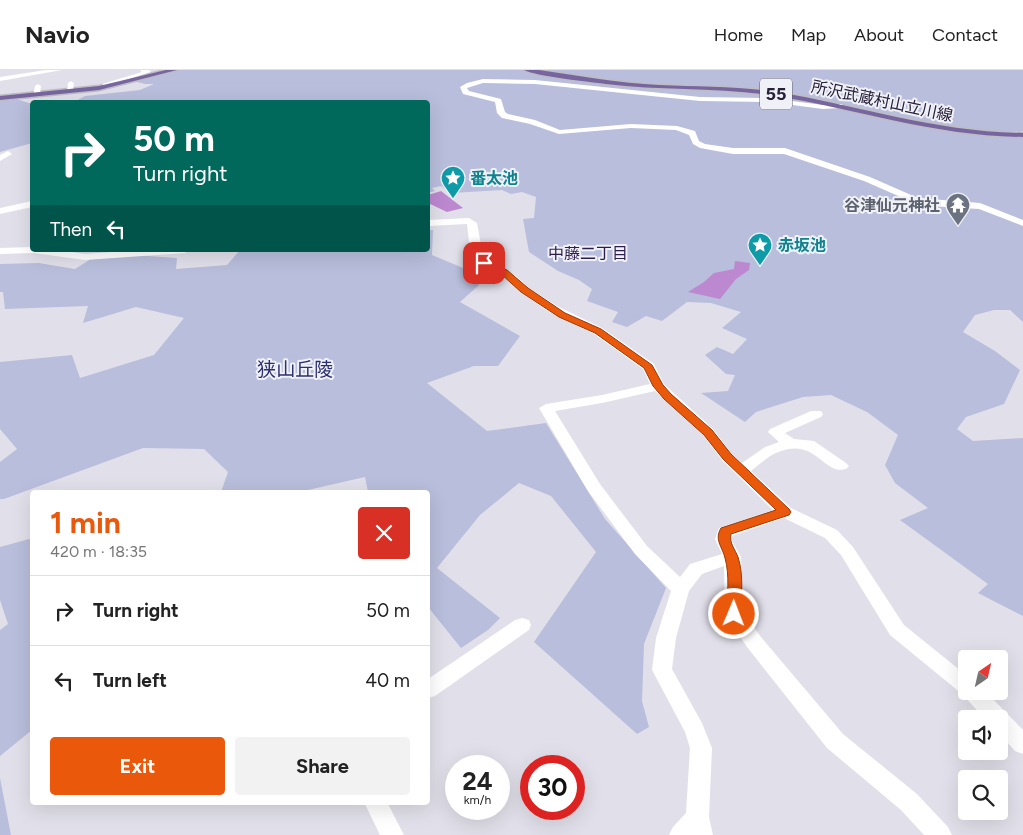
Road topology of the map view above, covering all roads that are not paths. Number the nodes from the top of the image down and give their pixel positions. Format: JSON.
{"nodes":[{"id":1,"x":527,"y":70,"type":"edge"},
{"id":2,"x":146,"y":71,"type":"edge"},
{"id":3,"x":170,"y":71,"type":"edge"},
{"id":4,"x":56,"y":73,"type":"edge"},
{"id":5,"x":98,"y":80,"type":"dead end"},
{"id":6,"x":2,"y":81,"type":"edge"},
{"id":7,"x":71,"y":83,"type":"dead end"},
{"id":8,"x":38,"y":86,"type":"dead end"},
{"id":9,"x":107,"y":86,"type":"junction"},
{"id":10,"x":89,"y":89,"type":"junction"},
{"id":11,"x":69,"y":91,"type":"junction"},
{"id":12,"x":36,"y":94,"type":"junction"},
{"id":13,"x":0,"y":98,"type":"edge"},
{"id":14,"x":839,"y":106,"type":"junction"},
{"id":15,"x":1023,"y":136,"type":"edge"},
{"id":16,"x":30,"y":204,"type":"edge"},
{"id":17,"x":0,"y":211,"type":"edge"},
{"id":18,"x":430,"y":223,"type":"edge"},
{"id":19,"x":1023,"y":223,"type":"edge"},
{"id":20,"x":30,"y":250,"type":"edge"},
{"id":21,"x":0,"y":251,"type":"edge"},
{"id":22,"x":50,"y":252,"type":"edge"},
{"id":23,"x":156,"y":252,"type":"edge"},
{"id":24,"x":658,"y":386,"type":"junction"},
{"id":25,"x":816,"y":414,"type":"dead end"},
{"id":26,"x":790,"y":444,"type":"junction"},
{"id":27,"x":841,"y":466,"type":"dead end"},
{"id":28,"x":741,"y":471,"type":"junction"},
{"id":29,"x":785,"y":512,"type":"junction"},
{"id":30,"x":732,"y":558,"type":"junction"},
{"id":31,"x":681,"y":589,"type":"junction"},
{"id":32,"x":522,"y":625,"type":"dead end"},
{"id":33,"x":958,"y":680,"type":"edge"},
{"id":34,"x":430,"y":689,"type":"edge"},
{"id":35,"x":980,"y":700,"type":"edge"},
{"id":36,"x":1023,"y":744,"type":"edge"},
{"id":37,"x":377,"y":805,"type":"edge"},
{"id":38,"x":699,"y":826,"type":"edge"},
{"id":39,"x":392,"y":835,"type":"edge"},
{"id":40,"x":681,"y":835,"type":"edge"},
{"id":41,"x":940,"y":835,"type":"edge"}],
"edges":[{"from":1,"to":14,"type":"main road","name":"所沢武蔵村山立川線","number":"55"},
{"from":2,"to":3,"type":"street"},
{"from":2,"to":9,"type":"street"},
{"from":3,"to":9,"type":"main road"},
{"from":4,"to":6,"type":"street"},
{"from":5,"to":10,"type":"street"},
{"from":7,"to":11,"type":"street"},
{"from":8,"to":12,"type":"street"},
{"from":9,"to":10,"type":"main road"},
{"from":10,"to":11,"type":"main road"},
{"from":11,"to":12,"type":"main road"},
{"from":12,"to":13,"type":"main road"},
{"from":14,"to":15,"type":"main road","name":"所沢武蔵村山立川線","number":"55"},
{"from":14,"to":19,"type":"street"},
{"from":16,"to":17,"type":"street"},
{"from":18,"to":24,"type":"street"},
{"from":20,"to":21,"type":"street"},
{"from":22,"to":23,"type":"street"},
{"from":24,"to":28,"type":"street"},
{"from":24,"to":31,"type":"street"},
{"from":25,"to":26,"type":"street"},
{"from":26,"to":27,"type":"street"},
{"from":26,"to":28,"type":"street"},
{"from":28,"to":29,"type":"street"},
{"from":29,"to":30,"type":"street"},
{"from":29,"to":33,"type":"street"},
{"from":30,"to":31,"type":"street"},
{"from":30,"to":41,"type":"street"},
{"from":31,"to":38,"type":"street"},
{"from":32,"to":34,"type":"street"},
{"from":35,"to":36,"type":"street"},
{"from":37,"to":39,"type":"street"},
{"from":38,"to":40,"type":"street"}]}
